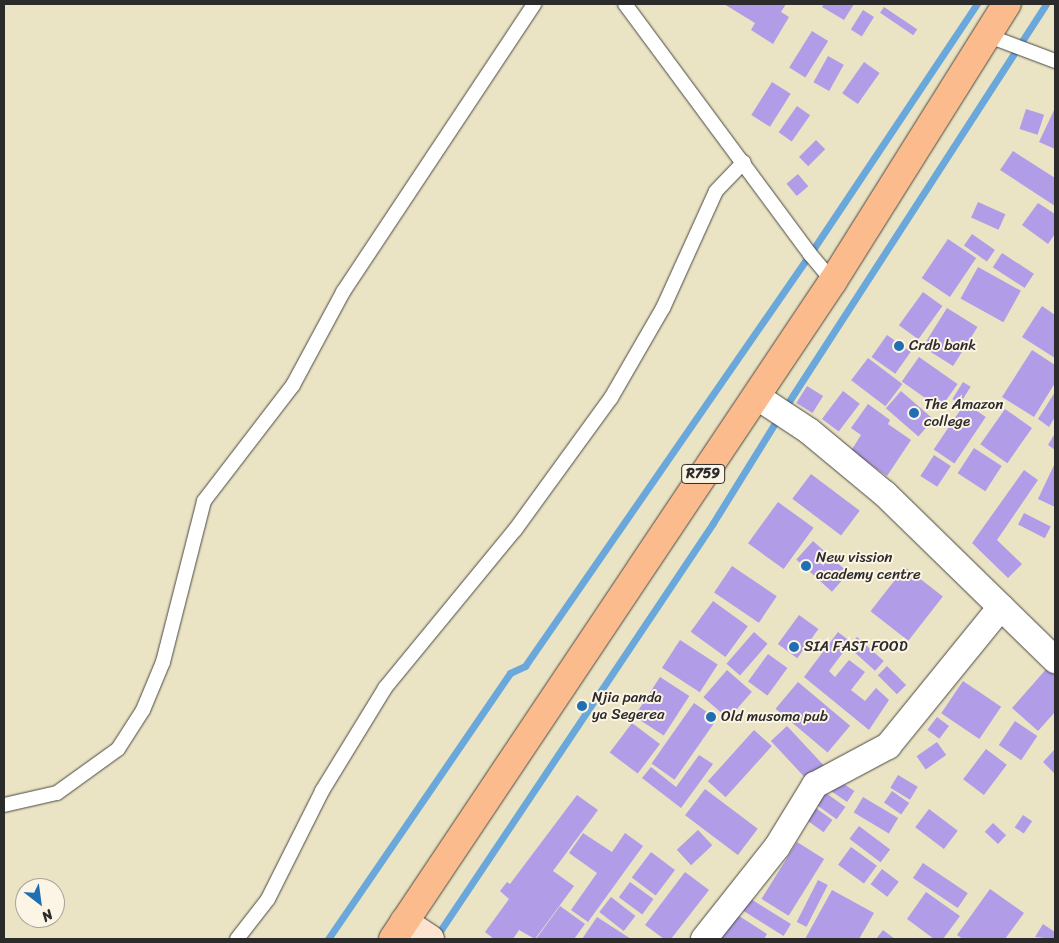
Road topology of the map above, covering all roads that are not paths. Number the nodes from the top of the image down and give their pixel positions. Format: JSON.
{"nodes":[{"id":1,"x":534,"y":4,"type":"edge"},
{"id":2,"x":625,"y":4,"type":"edge"},
{"id":3,"x":1007,"y":4,"type":"edge"},
{"id":4,"x":986,"y":35,"type":"junction"},
{"id":5,"x":1055,"y":61,"type":"edge"},
{"id":6,"x":744,"y":162,"type":"junction"},
{"id":7,"x":833,"y":281,"type":"junction"},
{"id":8,"x":756,"y":396,"type":"junction"},
{"id":9,"x":1001,"y":607,"type":"junction"},
{"id":10,"x":1055,"y":660,"type":"edge"},
{"id":11,"x":4,"y":805,"type":"edge"},
{"id":12,"x":398,"y":931,"type":"edge"},
{"id":13,"x":237,"y":939,"type":"edge"},
{"id":14,"x":430,"y":939,"type":"edge"},
{"id":15,"x":704,"y":939,"type":"edge"}],
"edges":[{"from":1,"to":11,"type":"lane"},
{"from":2,"to":6,"type":"lane"},
{"from":3,"to":4,"type":"main road","number":"R759"},
{"from":4,"to":5,"type":"lane"},
{"from":4,"to":7,"type":"main road","number":"R759"},
{"from":6,"to":7,"type":"lane"},
{"from":6,"to":13,"type":"lane"},
{"from":7,"to":8,"type":"main road","number":"R759"},
{"from":8,"to":9,"type":"street"},
{"from":8,"to":12,"type":"main road","number":"R759"},
{"from":9,"to":10,"type":"street"},
{"from":9,"to":15,"type":"street"},
{"from":12,"to":14,"type":"main road"}]}
